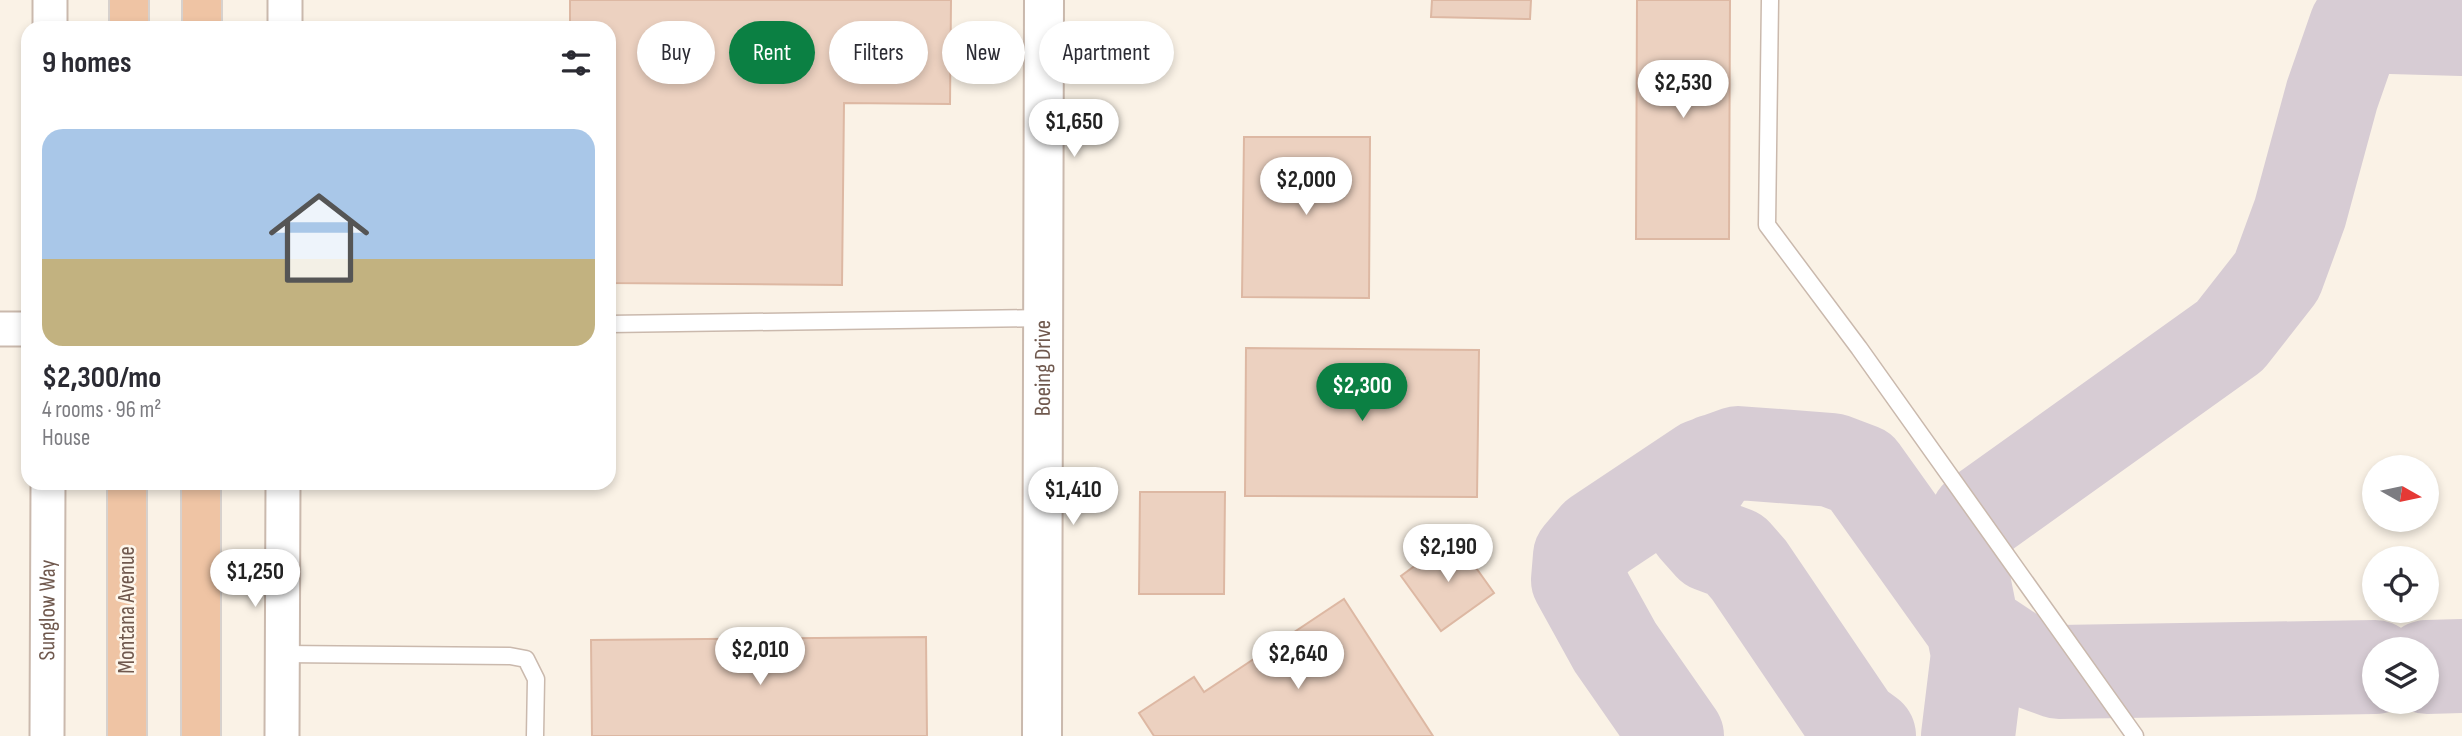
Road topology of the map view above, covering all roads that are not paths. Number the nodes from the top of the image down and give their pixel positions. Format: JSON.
{"nodes":[{"id":1,"x":50,"y":0,"type":"edge"},
{"id":2,"x":129,"y":0,"type":"edge"},
{"id":3,"x":202,"y":0,"type":"edge"},
{"id":4,"x":285,"y":0,"type":"edge"},
{"id":5,"x":1044,"y":0,"type":"edge"},
{"id":6,"x":1770,"y":0,"type":"edge"},
{"id":7,"x":50,"y":21,"type":"edge"},
{"id":8,"x":129,"y":21,"type":"edge"},
{"id":9,"x":202,"y":21,"type":"edge"},
{"id":10,"x":285,"y":21,"type":"edge"},
{"id":11,"x":1044,"y":318,"type":"junction"},
{"id":12,"x":616,"y":324,"type":"edge"},
{"id":13,"x":0,"y":329,"type":"edge"},
{"id":14,"x":21,"y":329,"type":"edge"},
{"id":15,"x":48,"y":490,"type":"edge"},
{"id":16,"x":127,"y":490,"type":"edge"},
{"id":17,"x":201,"y":490,"type":"edge"},
{"id":18,"x":283,"y":490,"type":"edge"},
{"id":19,"x":282,"y":654,"type":"junction"},
{"id":20,"x":47,"y":736,"type":"edge"},
{"id":21,"x":127,"y":736,"type":"edge"},
{"id":22,"x":201,"y":736,"type":"edge"},
{"id":23,"x":282,"y":736,"type":"edge"},
{"id":24,"x":535,"y":736,"type":"edge"},
{"id":25,"x":1042,"y":736,"type":"edge"},
{"id":26,"x":2135,"y":736,"type":"edge"}],
"edges":[{"from":1,"to":7,"type":"street"},
{"from":2,"to":8,"type":"highway"},
{"from":3,"to":9,"type":"highway"},
{"from":4,"to":10,"type":"street"},
{"from":5,"to":11,"type":"street","name":"Boeing Drive"},
{"from":6,"to":26,"type":"lane"},
{"from":11,"to":12,"type":"lane"},
{"from":11,"to":25,"type":"street","name":"Boeing Drive"},
{"from":13,"to":14,"type":"street"},
{"from":15,"to":20,"type":"street","name":"Sunglow Way"},
{"from":16,"to":21,"type":"highway","name":"Montana Avenue"},
{"from":17,"to":22,"type":"highway"},
{"from":18,"to":19,"type":"street"},
{"from":19,"to":23,"type":"street"},
{"from":19,"to":24,"type":"lane"}]}
